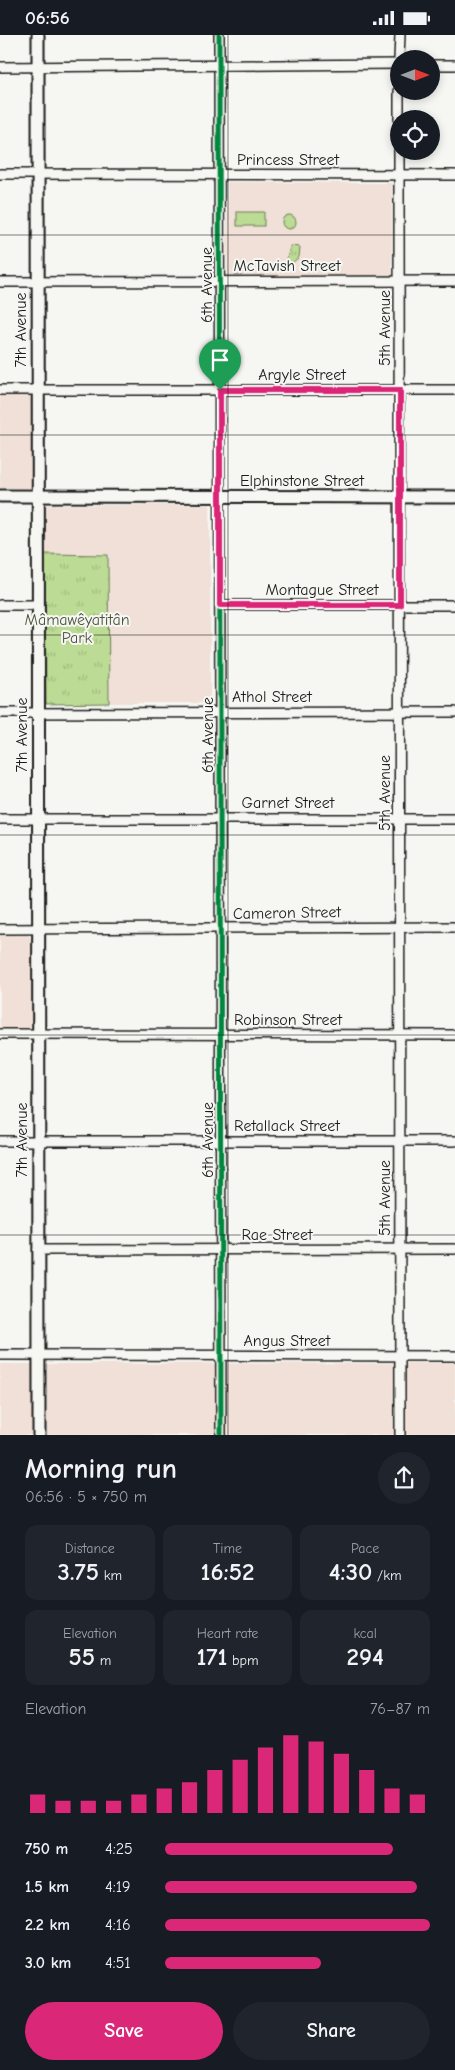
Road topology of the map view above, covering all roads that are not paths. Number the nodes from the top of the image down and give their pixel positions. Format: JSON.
{"nodes":[{"id":1,"x":38,"y":35,"type":"edge"},
{"id":2,"x":219,"y":35,"type":"edge"},
{"id":3,"x":400,"y":35,"type":"edge"},
{"id":4,"x":400,"y":50,"type":"edge"},
{"id":5,"x":390,"y":64,"type":"edge"},
{"id":6,"x":440,"y":65,"type":"edge"},
{"id":7,"x":455,"y":65,"type":"edge"},
{"id":8,"x":0,"y":67,"type":"edge"},
{"id":9,"x":37,"y":67,"type":"junction"},
{"id":10,"x":219,"y":67,"type":"junction"},
{"id":11,"x":399,"y":160,"type":"edge"},
{"id":12,"x":0,"y":174,"type":"edge"},
{"id":13,"x":37,"y":174,"type":"junction"},
{"id":14,"x":220,"y":174,"type":"junction"},
{"id":15,"x":399,"y":175,"type":"junction"},
{"id":16,"x":455,"y":175,"type":"edge"},
{"id":17,"x":37,"y":281,"type":"junction"},
{"id":18,"x":220,"y":281,"type":"junction"},
{"id":19,"x":400,"y":281,"type":"junction"},
{"id":20,"x":455,"y":281,"type":"edge"},
{"id":21,"x":0,"y":282,"type":"edge"},
{"id":22,"x":0,"y":390,"type":"edge"},
{"id":23,"x":38,"y":390,"type":"junction"},
{"id":24,"x":220,"y":390,"type":"junction"},
{"id":25,"x":400,"y":390,"type":"junction"},
{"id":26,"x":455,"y":390,"type":"edge"},
{"id":27,"x":0,"y":496,"type":"edge"},
{"id":28,"x":38,"y":496,"type":"junction"},
{"id":29,"x":220,"y":497,"type":"junction"},
{"id":30,"x":399,"y":497,"type":"junction"},
{"id":31,"x":455,"y":497,"type":"edge"},
{"id":32,"x":0,"y":605,"type":"edge"},
{"id":33,"x":38,"y":605,"type":"junction"},
{"id":34,"x":220,"y":605,"type":"junction"},
{"id":35,"x":400,"y":605,"type":"junction"},
{"id":36,"x":455,"y":605,"type":"edge"},
{"id":37,"x":400,"y":712,"type":"junction"},
{"id":38,"x":455,"y":712,"type":"edge"},
{"id":39,"x":0,"y":713,"type":"edge"},
{"id":40,"x":38,"y":713,"type":"junction"},
{"id":41,"x":220,"y":713,"type":"junction"},
{"id":42,"x":220,"y":818,"type":"junction"},
{"id":43,"x":400,"y":818,"type":"junction"},
{"id":44,"x":0,"y":819,"type":"edge"},
{"id":45,"x":39,"y":819,"type":"junction"},
{"id":46,"x":455,"y":819,"type":"edge"},
{"id":47,"x":400,"y":927,"type":"junction"},
{"id":48,"x":455,"y":927,"type":"edge"},
{"id":49,"x":220,"y":928,"type":"junction"},
{"id":50,"x":0,"y":929,"type":"edge"},
{"id":51,"x":39,"y":930,"type":"junction"},
{"id":52,"x":38,"y":1033,"type":"junction"},
{"id":53,"x":0,"y":1034,"type":"edge"},
{"id":54,"x":220,"y":1034,"type":"junction"},
{"id":55,"x":401,"y":1035,"type":"junction"},
{"id":56,"x":455,"y":1035,"type":"edge"},
{"id":57,"x":38,"y":1140,"type":"junction"},
{"id":58,"x":0,"y":1141,"type":"edge"},
{"id":59,"x":221,"y":1141,"type":"junction"},
{"id":60,"x":400,"y":1141,"type":"junction"},
{"id":61,"x":455,"y":1141,"type":"edge"},
{"id":62,"x":401,"y":1249,"type":"junction"},
{"id":63,"x":455,"y":1249,"type":"edge"},
{"id":64,"x":38,"y":1250,"type":"junction"},
{"id":65,"x":221,"y":1250,"type":"junction"},
{"id":66,"x":0,"y":1355,"type":"edge"},
{"id":67,"x":38,"y":1355,"type":"junction"},
{"id":68,"x":401,"y":1355,"type":"junction"},
{"id":69,"x":221,"y":1356,"type":"junction"},
{"id":70,"x":455,"y":1356,"type":"edge"},
{"id":71,"x":38,"y":1435,"type":"edge"},
{"id":72,"x":221,"y":1435,"type":"edge"},
{"id":73,"x":400,"y":1435,"type":"edge"}],
"edges":[{"from":1,"to":9,"type":"street","name":"7th Avenue"},
{"from":2,"to":10,"type":"street","name":"6th Avenue"},
{"from":3,"to":4,"type":"street"},
{"from":5,"to":10,"type":"street"},
{"from":6,"to":7,"type":"street"},
{"from":8,"to":9,"type":"street"},
{"from":9,"to":10,"type":"street"},
{"from":9,"to":13,"type":"street","name":"7th Avenue"},
{"from":10,"to":14,"type":"street","name":"6th Avenue"},
{"from":11,"to":15,"type":"street","name":"5th Avenue"},
{"from":12,"to":13,"type":"street","name":"Princess Street"},
{"from":13,"to":14,"type":"street","name":"Princess Street"},
{"from":13,"to":17,"type":"street","name":"7th Avenue"},
{"from":14,"to":15,"type":"street","name":"Princess Street"},
{"from":14,"to":18,"type":"street","name":"6th Avenue"},
{"from":15,"to":16,"type":"street","name":"Princess Street"},
{"from":15,"to":19,"type":"street","name":"5th Avenue"},
{"from":17,"to":18,"type":"street","name":"McTavish Street"},
{"from":17,"to":21,"type":"street","name":"McTavish Street"},
{"from":17,"to":23,"type":"street","name":"7th Avenue"},
{"from":18,"to":19,"type":"street","name":"McTavish Street"},
{"from":18,"to":24,"type":"street","name":"6th Avenue"},
{"from":19,"to":20,"type":"street","name":"McTavish Street"},
{"from":19,"to":25,"type":"street","name":"5th Avenue"},
{"from":22,"to":23,"type":"street","name":"Argyle Street"},
{"from":23,"to":24,"type":"street","name":"Argyle Street"},
{"from":23,"to":28,"type":"street","name":"7th Avenue"},
{"from":24,"to":25,"type":"street","name":"Argyle Street"},
{"from":24,"to":29,"type":"street","name":"6th Avenue"},
{"from":25,"to":26,"type":"street","name":"Argyle Street"},
{"from":25,"to":30,"type":"street","name":"5th Avenue"},
{"from":27,"to":28,"type":"street","name":"Elphinstone Street"},
{"from":28,"to":29,"type":"street","name":"Elphinstone Street"},
{"from":28,"to":33,"type":"street","name":"7th Avenue"},
{"from":29,"to":30,"type":"street","name":"Elphinstone Street"},
{"from":29,"to":34,"type":"street","name":"6th Avenue"},
{"from":30,"to":31,"type":"street","name":"Elphinstone Street"},
{"from":30,"to":35,"type":"street","name":"5th Avenue"},
{"from":32,"to":33,"type":"street"},
{"from":33,"to":40,"type":"street","name":"7th Avenue"},
{"from":34,"to":35,"type":"street","name":"Montague Street"},
{"from":34,"to":41,"type":"street","name":"6th Avenue"},
{"from":35,"to":36,"type":"street","name":"Montague Street"},
{"from":35,"to":37,"type":"street","name":"5th Avenue"},
{"from":37,"to":38,"type":"street","name":"Athol Street"},
{"from":37,"to":41,"type":"street","name":"Athol Street"},
{"from":37,"to":43,"type":"street","name":"5th Avenue"},
{"from":39,"to":40,"type":"street","name":"Athol Street"},
{"from":40,"to":41,"type":"street","name":"Athol Street"},
{"from":40,"to":45,"type":"street","name":"7th Avenue"},
{"from":41,"to":42,"type":"street","name":"6th Avenue"},
{"from":42,"to":43,"type":"street","name":"Garnet Street"},
{"from":42,"to":45,"type":"street","name":"Garnet Street"},
{"from":42,"to":49,"type":"street","name":"6th Avenue"},
{"from":43,"to":46,"type":"street","name":"Garnet Street"},
{"from":43,"to":47,"type":"street","name":"5th Avenue"},
{"from":44,"to":45,"type":"street","name":"Garnet Street"},
{"from":45,"to":51,"type":"street","name":"7th Avenue"},
{"from":47,"to":48,"type":"street","name":"Cameron Street"},
{"from":47,"to":49,"type":"street","name":"Cameron Street"},
{"from":47,"to":55,"type":"street","name":"5th Avenue"},
{"from":49,"to":51,"type":"street","name":"Cameron Street"},
{"from":49,"to":54,"type":"street","name":"6th Avenue"},
{"from":50,"to":51,"type":"street","name":"Cameron Street"},
{"from":51,"to":52,"type":"street","name":"7th Avenue"},
{"from":52,"to":53,"type":"street","name":"Robinson Street"},
{"from":52,"to":54,"type":"street","name":"Robinson Street"},
{"from":52,"to":57,"type":"street","name":"7th Avenue"},
{"from":54,"to":55,"type":"street","name":"Robinson Street"},
{"from":54,"to":59,"type":"street","name":"6th Avenue"},
{"from":55,"to":56,"type":"street","name":"Robinson Street"},
{"from":55,"to":60,"type":"street","name":"5th Avenue"},
{"from":57,"to":58,"type":"street","name":"Retallack Street"},
{"from":57,"to":59,"type":"street","name":"Retallack Street"},
{"from":57,"to":64,"type":"street","name":"7th Avenue"},
{"from":59,"to":60,"type":"street","name":"Retallack Street"},
{"from":59,"to":65,"type":"street","name":"6th Avenue"},
{"from":60,"to":61,"type":"street","name":"Retallack Street"},
{"from":60,"to":62,"type":"street","name":"5th Avenue"},
{"from":62,"to":63,"type":"street","name":"Rae Street"},
{"from":62,"to":65,"type":"street","name":"Rae Street"},
{"from":62,"to":68,"type":"street","name":"5th Avenue"},
{"from":64,"to":65,"type":"street","name":"Rae Street"},
{"from":64,"to":67,"type":"street","name":"7th Avenue"},
{"from":65,"to":69,"type":"street","name":"6th Avenue"},
{"from":66,"to":67,"type":"street","name":"Angus Street"},
{"from":67,"to":69,"type":"street","name":"Angus Street"},
{"from":67,"to":71,"type":"street","name":"7th Avenue"},
{"from":68,"to":69,"type":"street","name":"Angus Street"},
{"from":68,"to":70,"type":"street","name":"Angus Street"},
{"from":68,"to":73,"type":"street","name":"5th Avenue"},
{"from":69,"to":72,"type":"street","name":"6th Avenue"}]}
